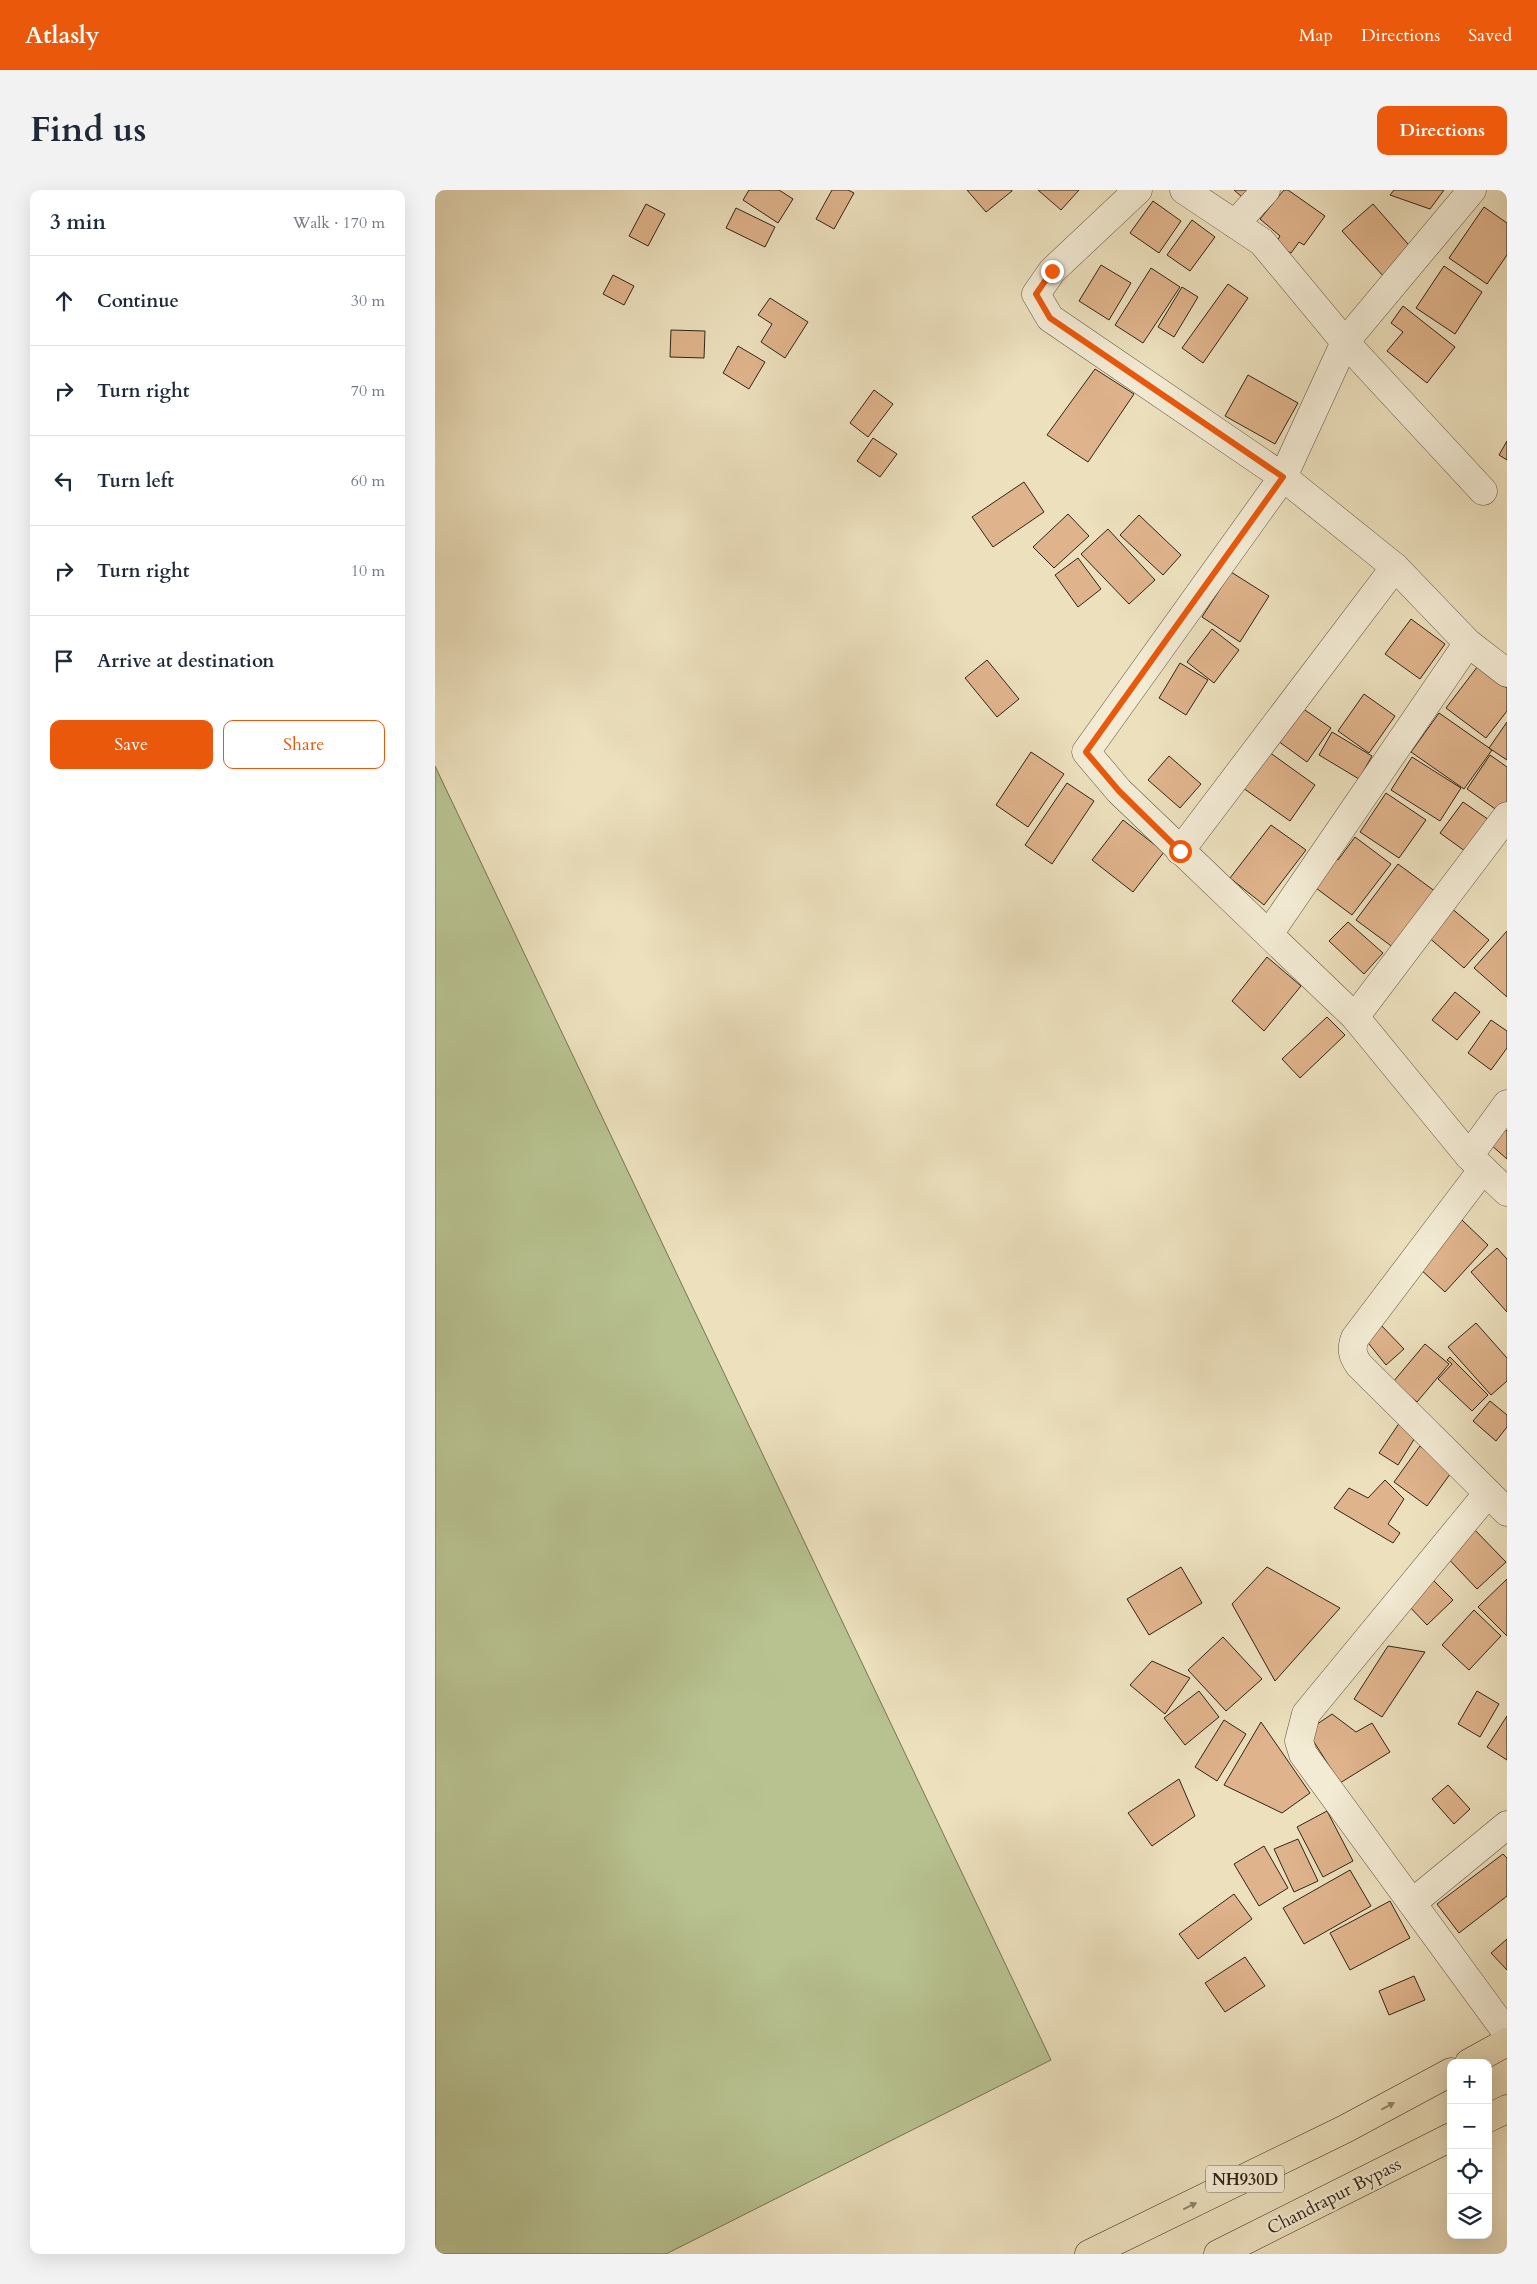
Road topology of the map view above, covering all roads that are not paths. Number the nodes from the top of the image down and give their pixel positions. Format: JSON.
{"nodes":[{"id":1,"x":1138,"y":190,"type":"edge"},
{"id":2,"x":1184,"y":190,"type":"edge"},
{"id":3,"x":1266,"y":190,"type":"edge"},
{"id":4,"x":1472,"y":190,"type":"edge"},
{"id":5,"x":1235,"y":224,"type":"junction"},
{"id":6,"x":1345,"y":342,"type":"junction"},
{"id":7,"x":1283,"y":477,"type":"junction"},
{"id":8,"x":1483,"y":491,"type":"dead end"},
{"id":9,"x":1395,"y":567,"type":"junction"},
{"id":10,"x":1468,"y":643,"type":"junction"},
{"id":11,"x":1507,"y":672,"type":"edge"},
{"id":12,"x":1507,"y":816,"type":"edge"},
{"id":13,"x":1180,"y":851,"type":"junction"},
{"id":14,"x":1269,"y":934,"type":"junction"},
{"id":15,"x":1355,"y":1017,"type":"junction"},
{"id":16,"x":1507,"y":1104,"type":"edge"},
{"id":17,"x":1476,"y":1163,"type":"junction"},
{"id":18,"x":1507,"y":1192,"type":"edge"},
{"id":19,"x":1488,"y":1493,"type":"junction"},
{"id":20,"x":1507,"y":1512,"type":"edge"},
{"id":21,"x":1507,"y":1825,"type":"edge"},
{"id":22,"x":1411,"y":1903,"type":"junction"},
{"id":23,"x":1507,"y":2033,"type":"edge"},
{"id":24,"x":1507,"y":2042,"type":"edge"},
{"id":25,"x":1476,"y":2059,"type":"edge"},
{"id":26,"x":1447,"y":2074,"type":"edge"},
{"id":27,"x":1507,"y":2109,"type":"edge"},
{"id":28,"x":1492,"y":2116,"type":"edge"},
{"id":29,"x":1447,"y":2139,"type":"edge"},
{"id":30,"x":1089,"y":2254,"type":"edge"},
{"id":31,"x":1218,"y":2254,"type":"edge"}],
"edges":[{"from":1,"to":7,"type":"street"},
{"from":2,"to":5,"type":"street"},
{"from":3,"to":5,"type":"street"},
{"from":4,"to":6,"type":"street"},
{"from":5,"to":6,"type":"street"},
{"from":6,"to":7,"type":"street"},
{"from":6,"to":8,"type":"street"},
{"from":7,"to":9,"type":"street"},
{"from":7,"to":13,"type":"street"},
{"from":9,"to":10,"type":"street"},
{"from":9,"to":13,"type":"street"},
{"from":10,"to":11,"type":"street"},
{"from":10,"to":14,"type":"street"},
{"from":12,"to":15,"type":"street"},
{"from":13,"to":14,"type":"street"},
{"from":14,"to":15,"type":"street"},
{"from":15,"to":17,"type":"street"},
{"from":16,"to":17,"type":"street"},
{"from":17,"to":18,"type":"street"},
{"from":17,"to":19,"type":"street"},
{"from":19,"to":20,"type":"street"},
{"from":19,"to":22,"type":"street"},
{"from":21,"to":22,"type":"street"},
{"from":22,"to":23,"type":"street"},
{"from":24,"to":25,"type":"highway"},
{"from":30,"to":26,"type":"highway","number":"NH930D","one_way":true},
{"from":27,"to":28,"type":"highway"},
{"from":29,"to":31,"type":"highway","name":"Chandrapur Bypass","number":"NH930D"}]}
